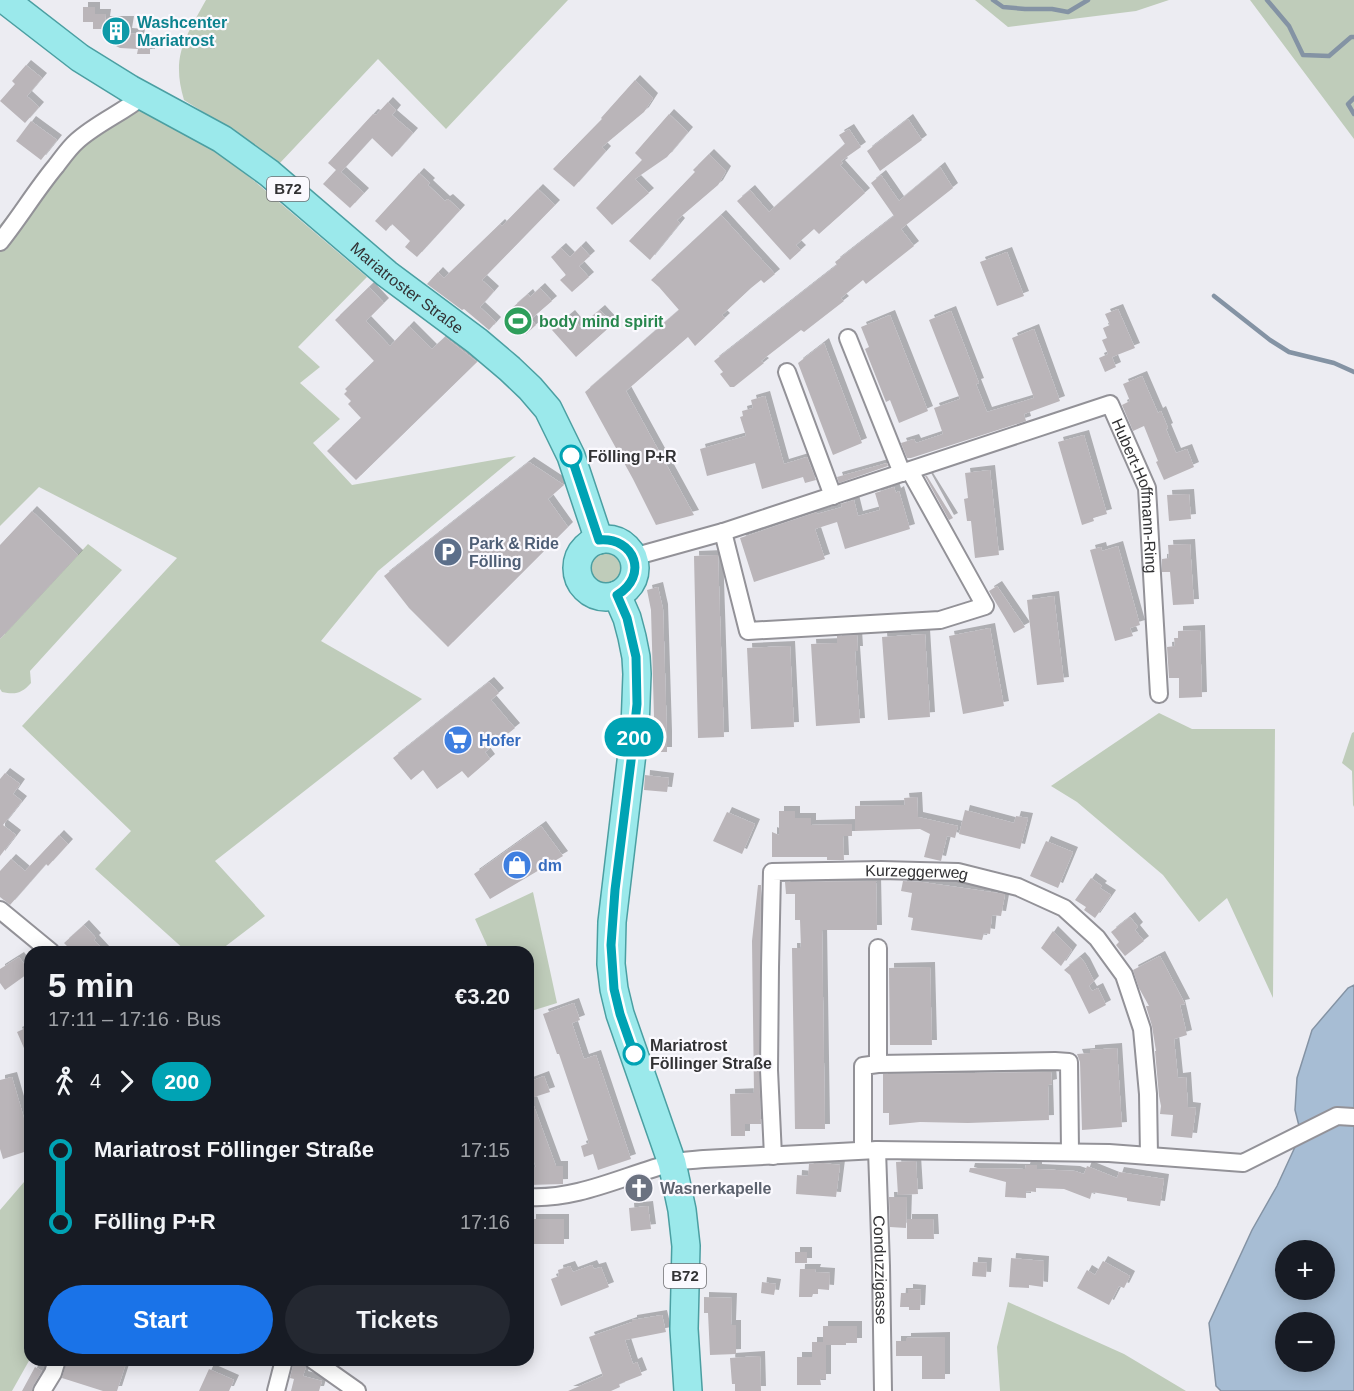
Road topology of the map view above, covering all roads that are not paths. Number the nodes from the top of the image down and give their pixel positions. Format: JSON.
{"nodes":[{"id":1,"x":5,"y":0,"type":"edge"},
{"id":2,"x":143,"y":96,"type":"junction"},
{"id":3,"x":0,"y":242,"type":"edge"},
{"id":4,"x":849,"y":338,"type":"dead end"},
{"id":5,"x":787,"y":372,"type":"dead end"},
{"id":6,"x":906,"y":472,"type":"junction"},
{"id":7,"x":834,"y":496,"type":"junction"},
{"id":8,"x":723,"y":532,"type":"junction"},
{"id":9,"x":599,"y":540,"type":"junction"},
{"id":10,"x":633,"y":557,"type":"junction"},
{"id":11,"x":617,"y":595,"type":"junction"},
{"id":12,"x":1159,"y":694,"type":"dead end"},
{"id":13,"x":0,"y":910,"type":"edge"},
{"id":14,"x":44,"y":946,"type":"edge"},
{"id":15,"x":878,"y":948,"type":"dead end"},
{"id":16,"x":878,"y":1064,"type":"junction"},
{"id":17,"x":1354,"y":1117,"type":"edge"},
{"id":18,"x":870,"y":1150,"type":"junction"},
{"id":19,"x":1070,"y":1152,"type":"junction"},
{"id":20,"x":773,"y":1156,"type":"junction"},
{"id":21,"x":1149,"y":1156,"type":"junction"},
{"id":22,"x":672,"y":1163,"type":"junction"},
{"id":23,"x":534,"y":1197,"type":"edge"},
{"id":24,"x":55,"y":1366,"type":"edge"},
{"id":25,"x":282,"y":1366,"type":"edge"},
{"id":26,"x":322,"y":1366,"type":"edge"},
{"id":27,"x":42,"y":1391,"type":"edge"},
{"id":28,"x":276,"y":1391,"type":"edge"},
{"id":29,"x":357,"y":1391,"type":"edge"},
{"id":30,"x":688,"y":1391,"type":"edge"},
{"id":31,"x":883,"y":1391,"type":"edge"}],
"edges":[{"from":1,"to":2,"type":"main road","name":"Mariatroster Straße","number":"B72"},
{"from":2,"to":3,"type":"street"},
{"from":2,"to":9,"type":"main road","name":"Mariatroster Straße","number":"B72"},
{"from":4,"to":6,"type":"street"},
{"from":5,"to":7,"type":"street"},
{"from":6,"to":7,"type":"street","name":"Hubert-Hoffmann-Ring"},
{"from":6,"to":8,"type":"street"},
{"from":6,"to":12,"type":"street","name":"Hubert-Hoffmann-Ring"},
{"from":7,"to":8,"type":"street","name":"Hubert-Hoffmann-Ring"},
{"from":8,"to":10,"type":"street","name":"Hubert-Hoffmann-Ring"},
{"from":9,"to":10,"type":"main road"},
{"from":9,"to":11,"type":"main road"},
{"from":10,"to":11,"type":"main road"},
{"from":11,"to":22,"type":"main road","number":"B72"},
{"from":13,"to":14,"type":"street"},
{"from":15,"to":16,"type":"street"},
{"from":16,"to":18,"type":"street"},
{"from":16,"to":19,"type":"street"},
{"from":17,"to":21,"type":"street"},
{"from":18,"to":19,"type":"street"},
{"from":18,"to":20,"type":"street"},
{"from":18,"to":31,"type":"street","name":"Conduzzigasse"},
{"from":19,"to":21,"type":"street"},
{"from":20,"to":21,"type":"street","name":"Kurzeggerweg"},
{"from":20,"to":22,"type":"street"},
{"from":22,"to":23,"type":"street"},
{"from":22,"to":30,"type":"main road","number":"B72"},
{"from":24,"to":27,"type":"street"},
{"from":25,"to":28,"type":"street"},
{"from":26,"to":29,"type":"street"}]}
